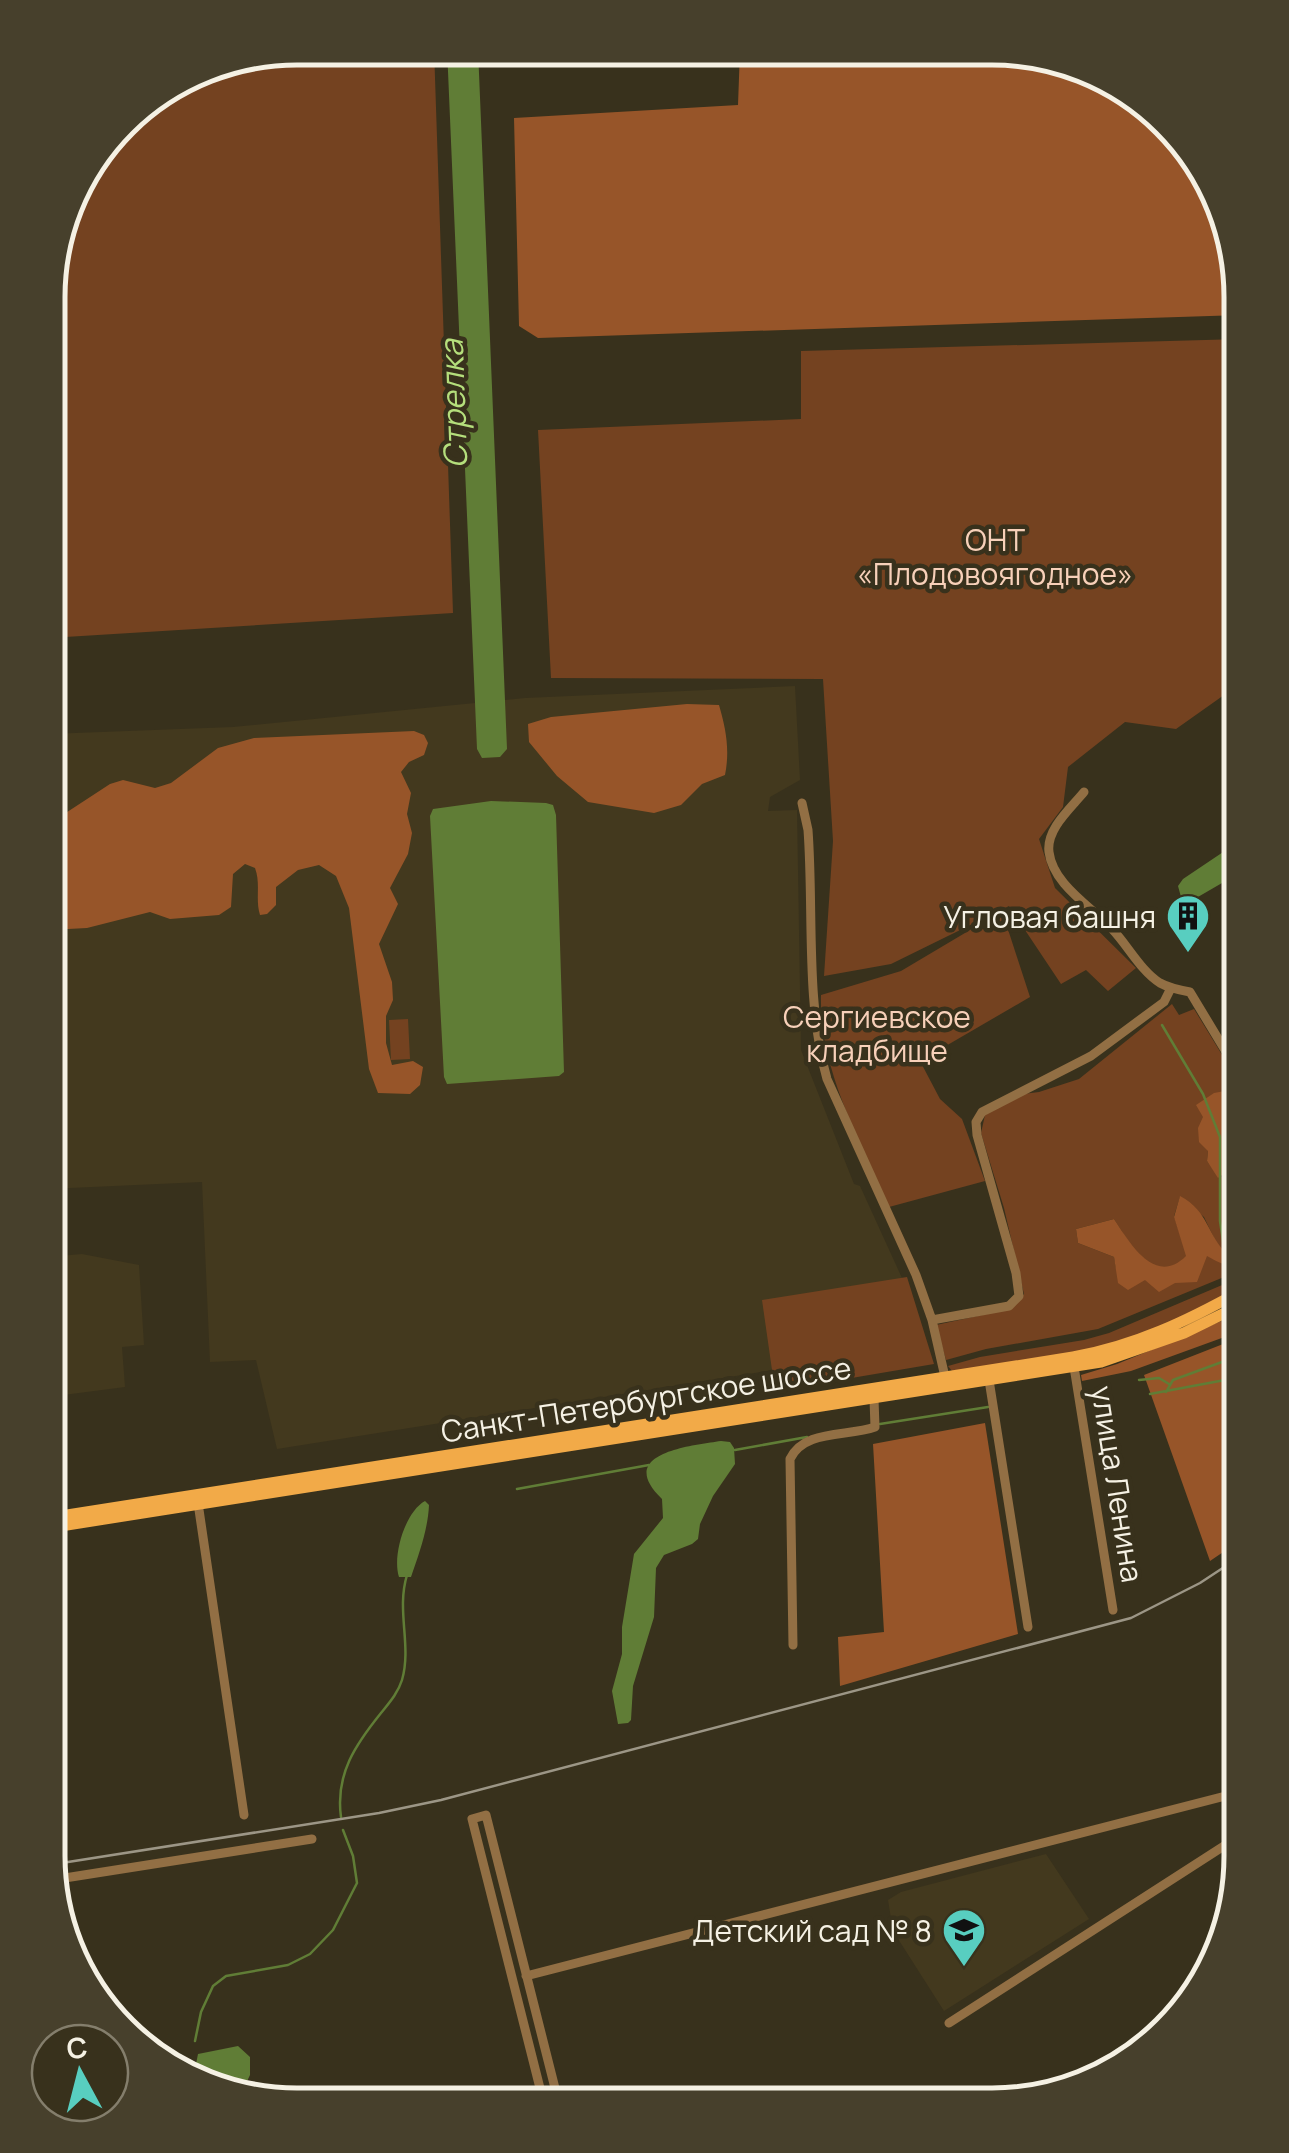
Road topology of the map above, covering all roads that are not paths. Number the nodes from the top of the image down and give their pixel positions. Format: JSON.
{"nodes":[{"id":1,"x":1084,"y":792,"type":"dead end"},
{"id":2,"x":802,"y":803,"type":"dead end"},
{"id":3,"x":1171,"y":988,"type":"junction"},
{"id":4,"x":1224,"y":1048,"type":"edge"},
{"id":5,"x":1224,"y":1300,"type":"edge"},
{"id":6,"x":1224,"y":1313,"type":"edge"},
{"id":7,"x":932,"y":1320,"type":"junction"},
{"id":8,"x":1074,"y":1367,"type":"junction"},
{"id":9,"x":945,"y":1377,"type":"junction"},
{"id":10,"x":989,"y":1380,"type":"junction"},
{"id":11,"x":874,"y":1399,"type":"junction"},
{"id":12,"x":198,"y":1504,"type":"junction"},
{"id":13,"x":65,"y":1515,"type":"edge"},
{"id":14,"x":65,"y":1525,"type":"edge"},
{"id":15,"x":1113,"y":1610,"type":"dead end"},
{"id":16,"x":1028,"y":1628,"type":"dead end"},
{"id":17,"x":794,"y":1645,"type":"dead end"},
{"id":18,"x":1224,"y":1796,"type":"edge"},
{"id":19,"x":244,"y":1815,"type":"dead end"},
{"id":20,"x":312,"y":1839,"type":"dead end"},
{"id":21,"x":1224,"y":1845,"type":"edge"},
{"id":22,"x":66,"y":1878,"type":"edge"},
{"id":23,"x":526,"y":1976,"type":"junction"},
{"id":24,"x":949,"y":2023,"type":"dead end"},
{"id":25,"x":540,"y":2088,"type":"edge"},
{"id":26,"x":556,"y":2088,"type":"edge"}],
"edges":[{"from":1,"to":3,"type":"street"},
{"from":2,"to":7,"type":"street"},
{"from":3,"to":4,"type":"street"},
{"from":3,"to":7,"type":"street"},
{"from":5,"to":9,"type":"main road","name":"Санкт-Петербургское шоссе"},
{"from":6,"to":8,"type":"main road","name":"Санкт-Петербургское шоссе"},
{"from":7,"to":9,"type":"street"},
{"from":8,"to":10,"type":"main road","name":"Санкт-Петербургское шоссе"},
{"from":8,"to":15,"type":"street","name":"улица Ленина"},
{"from":9,"to":13,"type":"main road","name":"Санкт-Петербургское шоссе"},
{"from":10,"to":11,"type":"main road","name":"Санкт-Петербургское шоссе"},
{"from":10,"to":16,"type":"street"},
{"from":11,"to":12,"type":"main road","name":"Санкт-Петербургское шоссе"},
{"from":11,"to":17,"type":"street"},
{"from":12,"to":14,"type":"main road","name":"Санкт-Петербургское шоссе"},
{"from":12,"to":19,"type":"street"},
{"from":18,"to":23,"type":"street"},
{"from":20,"to":22,"type":"street"},
{"from":21,"to":24,"type":"street"},
{"from":23,"to":25,"type":"street"},
{"from":23,"to":26,"type":"street"}]}
